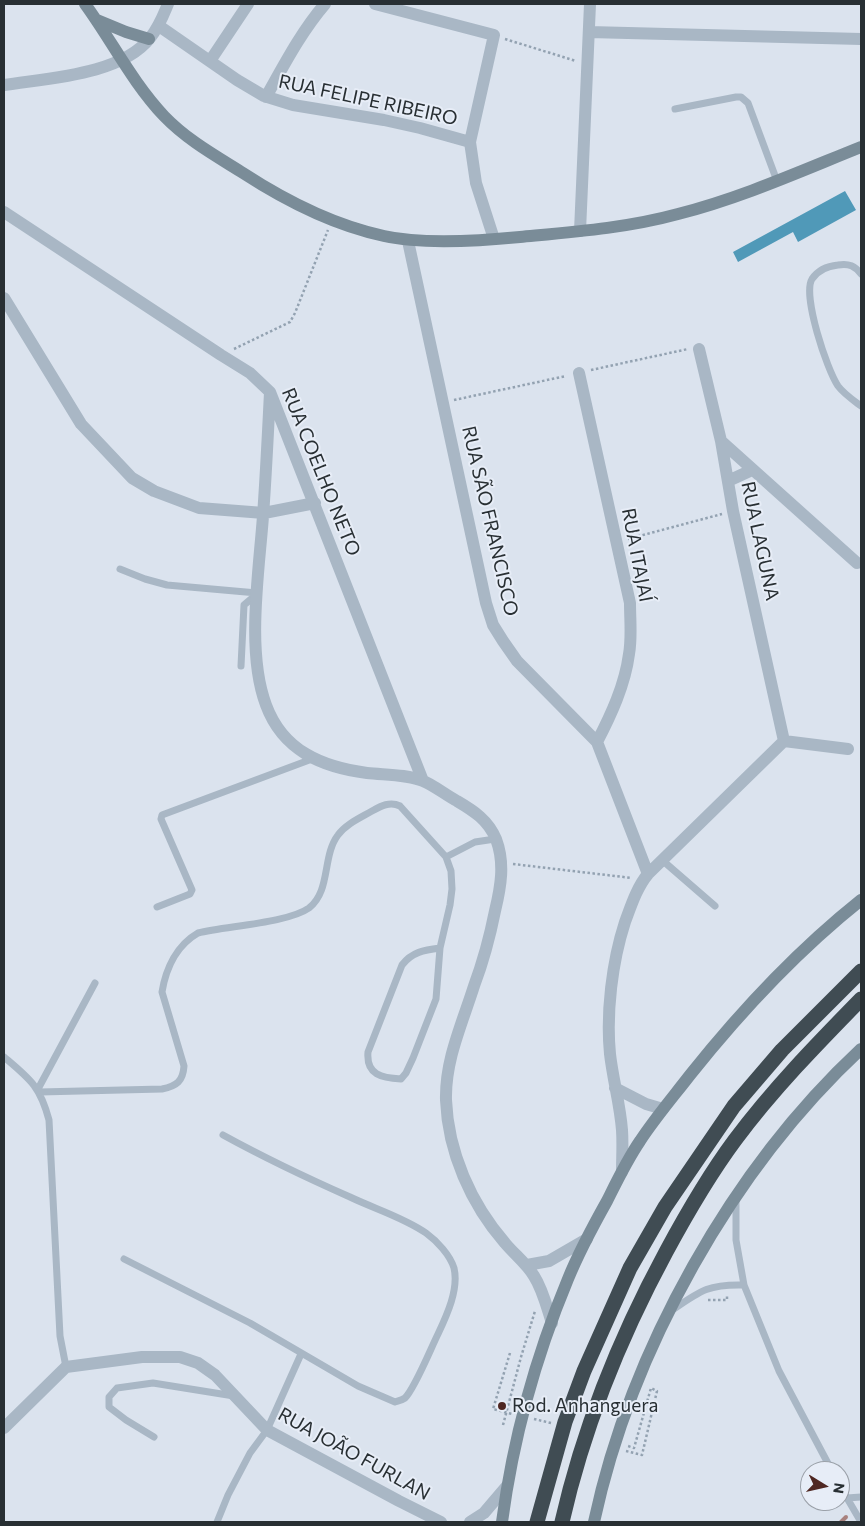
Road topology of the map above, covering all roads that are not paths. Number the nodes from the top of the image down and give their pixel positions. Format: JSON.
{"nodes":[{"id":1,"x":85,"y":4,"type":"edge"},
{"id":2,"x":168,"y":4,"type":"edge"},
{"id":3,"x":248,"y":4,"type":"edge"},
{"id":4,"x":325,"y":4,"type":"edge"},
{"id":5,"x":375,"y":4,"type":"edge"},
{"id":6,"x":590,"y":4,"type":"edge"},
{"id":7,"x":97,"y":20,"type":"junction"},
{"id":8,"x":159,"y":26,"type":"junction"},
{"id":9,"x":589,"y":32,"type":"junction"},
{"id":10,"x":149,"y":39,"type":"junction"},
{"id":11,"x":861,"y":39,"type":"edge"},
{"id":12,"x":121,"y":60,"type":"junction"},
{"id":13,"x":210,"y":61,"type":"junction"},
{"id":14,"x":4,"y":85,"type":"edge"},
{"id":15,"x":266,"y":97,"type":"junction"},
{"id":16,"x":675,"y":109,"type":"dead end"},
{"id":17,"x":470,"y":142,"type":"junction"},
{"id":18,"x":861,"y":147,"type":"edge"},
{"id":19,"x":777,"y":181,"type":"junction"},
{"id":20,"x":4,"y":212,"type":"edge"},
{"id":21,"x":580,"y":231,"type":"junction"},
{"id":22,"x":494,"y":239,"type":"junction"},
{"id":23,"x":408,"y":241,"type":"junction"},
{"id":24,"x":861,"y":274,"type":"edge"},
{"id":25,"x":4,"y":298,"type":"edge"},
{"id":26,"x":699,"y":349,"type":"dead end"},
{"id":27,"x":579,"y":373,"type":"dead end"},
{"id":28,"x":270,"y":392,"type":"junction"},
{"id":29,"x":861,"y":406,"type":"edge"},
{"id":30,"x":721,"y":441,"type":"junction"},
{"id":31,"x":752,"y":470,"type":"junction"},
{"id":32,"x":728,"y":481,"type":"junction"},
{"id":33,"x":315,"y":503,"type":"junction"},
{"id":34,"x":264,"y":513,"type":"junction"},
{"id":35,"x":857,"y":563,"type":"dead end"},
{"id":36,"x":120,"y":569,"type":"dead end"},
{"id":37,"x":257,"y":593,"type":"junction"},
{"id":38,"x":240,"y":666,"type":"dead end"},
{"id":39,"x":784,"y":741,"type":"junction"},
{"id":40,"x":597,"y":742,"type":"junction"},
{"id":41,"x":848,"y":749,"type":"dead end"},
{"id":42,"x":312,"y":759,"type":"junction"},
{"id":43,"x":423,"y":781,"type":"junction"},
{"id":44,"x":495,"y":839,"type":"junction"},
{"id":45,"x":446,"y":857,"type":"junction"},
{"id":46,"x":662,"y":860,"type":"junction"},
{"id":47,"x":646,"y":876,"type":"junction"},
{"id":48,"x":861,"y":900,"type":"edge"},
{"id":49,"x":715,"y":906,"type":"dead end"},
{"id":50,"x":157,"y":907,"type":"dead end"},
{"id":51,"x":440,"y":948,"type":"junction"},
{"id":52,"x":861,"y":972,"type":"edge"},
{"id":53,"x":95,"y":983,"type":"dead end"},
{"id":54,"x":861,"y":999,"type":"edge"},
{"id":55,"x":861,"y":1049,"type":"edge"},
{"id":56,"x":4,"y":1057,"type":"edge"},
{"id":57,"x":615,"y":1088,"type":"junction"},
{"id":58,"x":39,"y":1090,"type":"junction"},
{"id":59,"x":663,"y":1109,"type":"junction"},
{"id":60,"x":224,"y":1136,"type":"dead end"},
{"id":61,"x":622,"y":1172,"type":"junction"},
{"id":62,"x":736,"y":1195,"type":"junction"},
{"id":63,"x":587,"y":1239,"type":"junction"},
{"id":64,"x":124,"y":1259,"type":"dead end"},
{"id":65,"x":527,"y":1264,"type":"junction"},
{"id":66,"x":744,"y":1285,"type":"junction"},
{"id":67,"x":669,"y":1312,"type":"junction"},
{"id":68,"x":552,"y":1323,"type":"junction"},
{"id":69,"x":301,"y":1354,"type":"junction"},
{"id":70,"x":66,"y":1367,"type":"junction"},
{"id":71,"x":234,"y":1396,"type":"junction"},
{"id":72,"x":4,"y":1428,"type":"edge"},
{"id":73,"x":267,"y":1430,"type":"junction"},
{"id":74,"x":154,"y":1437,"type":"dead end"},
{"id":75,"x":827,"y":1461,"type":"edge"},
{"id":76,"x":507,"y":1486,"type":"junction"},
{"id":77,"x":850,"y":1503,"type":"edge"},
{"id":78,"x":217,"y":1522,"type":"edge"},
{"id":79,"x":441,"y":1522,"type":"edge"},
{"id":80,"x":470,"y":1522,"type":"edge"},
{"id":81,"x":502,"y":1522,"type":"edge"},
{"id":82,"x":537,"y":1522,"type":"edge"},
{"id":83,"x":562,"y":1522,"type":"edge"},
{"id":84,"x":594,"y":1522,"type":"edge"},
{"id":85,"x":861,"y":1522,"type":"edge"}],
"edges":[{"from":1,"to":7,"type":"main road"},
{"from":2,"to":8,"type":"street"},
{"from":3,"to":13,"type":"street"},
{"from":4,"to":15,"type":"street"},
{"from":5,"to":17,"type":"street"},
{"from":6,"to":9,"type":"street"},
{"from":7,"to":10,"type":"main road"},
{"from":7,"to":12,"type":"main road"},
{"from":8,"to":10,"type":"street"},
{"from":8,"to":13,"type":"street","name":"RUA FELIPE RIBEIRO"},
{"from":9,"to":11,"type":"street"},
{"from":9,"to":21,"type":"street"},
{"from":10,"to":12,"type":"street"},
{"from":12,"to":14,"type":"street"},
{"from":12,"to":23,"type":"main road"},
{"from":13,"to":15,"type":"street","name":"RUA FELIPE RIBEIRO"},
{"from":15,"to":17,"type":"street","name":"RUA FELIPE RIBEIRO"},
{"from":16,"to":19,"type":"lane"},
{"from":17,"to":22,"type":"street"},
{"from":18,"to":19,"type":"main road"},
{"from":19,"to":21,"type":"main road"},
{"from":20,"to":28,"type":"street","name":"RUA COELHO NETO"},
{"from":21,"to":22,"type":"main road"},
{"from":22,"to":23,"type":"main road"},
{"from":23,"to":40,"type":"street","name":"RUA SÃO FRANCISCO"},
{"from":24,"to":29,"type":"lane"},
{"from":25,"to":34,"type":"street"},
{"from":26,"to":30,"type":"street","name":"RUA LAGUNA"},
{"from":27,"to":40,"type":"street","name":"RUA ITAJAÍ"},
{"from":28,"to":33,"type":"street","name":"RUA COELHO NETO"},
{"from":28,"to":34,"type":"street"},
{"from":30,"to":31,"type":"street"},
{"from":30,"to":32,"type":"street","name":"RUA LAGUNA"},
{"from":31,"to":32,"type":"street"},
{"from":31,"to":35,"type":"street"},
{"from":32,"to":39,"type":"street","name":"RUA LAGUNA"},
{"from":33,"to":34,"type":"street"},
{"from":33,"to":43,"type":"street","name":"RUA COELHO NETO"},
{"from":34,"to":37,"type":"street"},
{"from":36,"to":37,"type":"lane"},
{"from":37,"to":38,"type":"lane"},
{"from":37,"to":42,"type":"street"},
{"from":39,"to":41,"type":"street"},
{"from":39,"to":46,"type":"street"},
{"from":40,"to":47,"type":"street","name":"RUA SÃO FRANCISCO"},
{"from":42,"to":43,"type":"street"},
{"from":42,"to":50,"type":"lane"},
{"from":43,"to":44,"type":"street"},
{"from":44,"to":45,"type":"lane"},
{"from":44,"to":65,"type":"street"},
{"from":45,"to":51,"type":"lane"},
{"from":45,"to":58,"type":"lane"},
{"from":46,"to":47,"type":"street"},
{"from":46,"to":49,"type":"lane"},
{"from":47,"to":57,"type":"street"},
{"from":48,"to":59,"type":"main road"},
{"from":51,"to":51,"type":"lane"},
{"from":52,"to":82,"type":"highway"},
{"from":53,"to":58,"type":"lane"},
{"from":54,"to":83,"type":"highway"},
{"from":55,"to":62,"type":"main road"},
{"from":56,"to":58,"type":"lane"},
{"from":57,"to":59,"type":"street"},
{"from":57,"to":61,"type":"street"},
{"from":58,"to":70,"type":"lane"},
{"from":59,"to":61,"type":"main road"},
{"from":60,"to":69,"type":"lane"},
{"from":61,"to":63,"type":"main road"},
{"from":62,"to":66,"type":"lane"},
{"from":62,"to":67,"type":"main road"},
{"from":63,"to":65,"type":"street"},
{"from":63,"to":68,"type":"main road"},
{"from":64,"to":69,"type":"lane"},
{"from":65,"to":68,"type":"street"},
{"from":66,"to":67,"type":"lane"},
{"from":66,"to":75,"type":"lane"},
{"from":67,"to":84,"type":"main road"},
{"from":68,"to":76,"type":"main road"},
{"from":69,"to":73,"type":"lane"},
{"from":70,"to":71,"type":"street","name":"RUA JOÃO FURLAN"},
{"from":70,"to":72,"type":"street"},
{"from":71,"to":73,"type":"street","name":"RUA JOÃO FURLAN"},
{"from":71,"to":74,"type":"lane"},
{"from":73,"to":78,"type":"lane"},
{"from":73,"to":79,"type":"street","name":"RUA JOÃO FURLAN"},
{"from":76,"to":80,"type":"street"},
{"from":76,"to":81,"type":"main road"},
{"from":77,"to":85,"type":"lane"}]}
